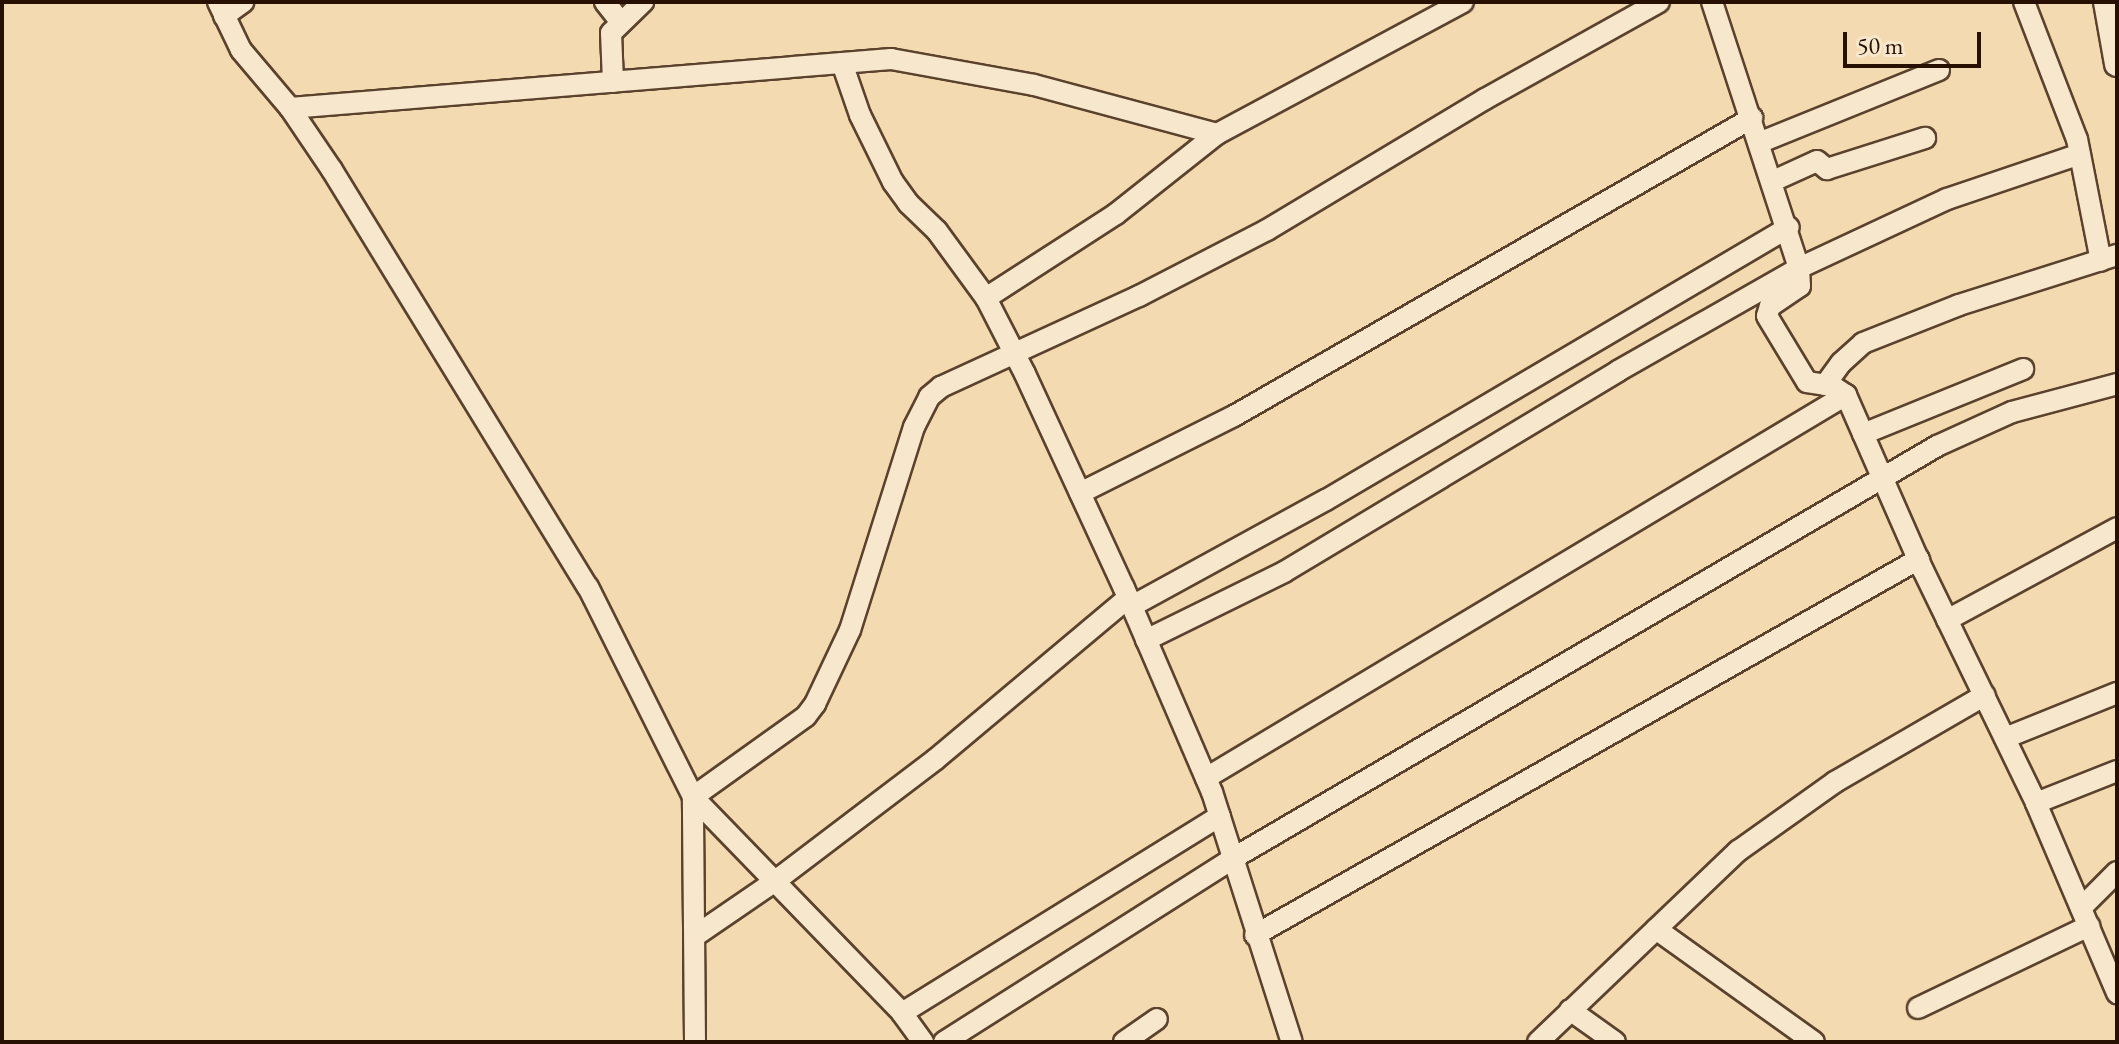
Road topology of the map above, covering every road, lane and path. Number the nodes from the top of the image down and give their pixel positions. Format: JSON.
{"nodes":[{"id":1,"x":243,"y":2,"type":"edge"},
{"id":2,"x":605,"y":2,"type":"edge"},
{"id":3,"x":643,"y":2,"type":"edge"},
{"id":4,"x":1463,"y":2,"type":"edge"},
{"id":5,"x":1659,"y":2,"type":"edge"},
{"id":6,"x":1712,"y":2,"type":"edge"},
{"id":7,"x":2024,"y":2,"type":"edge"},
{"id":8,"x":2106,"y":2,"type":"edge"},
{"id":9,"x":221,"y":9,"type":"edge"},
{"id":10,"x":620,"y":21,"type":"junction"},
{"id":11,"x":842,"y":63,"type":"junction"},
{"id":12,"x":2117,"y":64,"type":"edge"},
{"id":13,"x":1939,"y":70,"type":"dead end"},
{"id":14,"x":613,"y":82,"type":"junction"},
{"id":15,"x":290,"y":108,"type":"junction"},
{"id":16,"x":1752,"y":118,"type":"junction"},
{"id":17,"x":1217,"y":134,"type":"junction"},
{"id":18,"x":1925,"y":138,"type":"dead end"},
{"id":19,"x":1761,"y":142,"type":"junction"},
{"id":20,"x":2080,"y":154,"type":"junction"},
{"id":21,"x":1773,"y":181,"type":"junction"},
{"id":22,"x":1789,"y":227,"type":"junction"},
{"id":23,"x":2109,"y":258,"type":"edge"},
{"id":24,"x":1799,"y":268,"type":"junction"},
{"id":25,"x":986,"y":298,"type":"junction"},
{"id":26,"x":1015,"y":355,"type":"junction"},
{"id":27,"x":2023,"y":369,"type":"dead end"},
{"id":28,"x":2117,"y":384,"type":"edge"},
{"id":29,"x":1825,"y":385,"type":"junction"},
{"id":30,"x":1846,"y":395,"type":"junction"},
{"id":31,"x":1863,"y":434,"type":"junction"},
{"id":32,"x":1883,"y":479,"type":"junction"},
{"id":33,"x":1080,"y":493,"type":"junction"},
{"id":34,"x":2117,"y":528,"type":"edge"},
{"id":35,"x":1919,"y":559,"type":"junction"},
{"id":36,"x":1130,"y":602,"type":"junction"},
{"id":37,"x":1947,"y":620,"type":"junction"},
{"id":38,"x":1146,"y":640,"type":"junction"},
{"id":39,"x":2117,"y":693,"type":"edge"},
{"id":40,"x":1985,"y":695,"type":"junction"},
{"id":41,"x":2005,"y":738,"type":"junction"},
{"id":42,"x":2117,"y":771,"type":"edge"},
{"id":43,"x":1206,"y":778,"type":"junction"},
{"id":44,"x":693,"y":797,"type":"junction"},
{"id":45,"x":2036,"y":803,"type":"junction"},
{"id":46,"x":1220,"y":816,"type":"junction"},
{"id":47,"x":1232,"y":859,"type":"junction"},
{"id":48,"x":2117,"y":872,"type":"edge"},
{"id":49,"x":774,"y":882,"type":"junction"},
{"id":50,"x":2085,"y":917,"type":"junction"},
{"id":51,"x":1656,"y":929,"type":"junction"},
{"id":52,"x":1255,"y":935,"type":"junction"},
{"id":53,"x":695,"y":936,"type":"junction"},
{"id":54,"x":2107,"y":948,"type":"edge"},
{"id":55,"x":2117,"y":993,"type":"edge"},
{"id":56,"x":1918,"y":1008,"type":"dead end"},
{"id":57,"x":1570,"y":1010,"type":"junction"},
{"id":58,"x":902,"y":1013,"type":"junction"},
{"id":59,"x":1157,"y":1019,"type":"dead end"},
{"id":60,"x":695,"y":1042,"type":"edge"},
{"id":61,"x":923,"y":1042,"type":"edge"},
{"id":62,"x":944,"y":1042,"type":"edge"},
{"id":63,"x":1124,"y":1042,"type":"edge"},
{"id":64,"x":1292,"y":1042,"type":"edge"},
{"id":65,"x":1538,"y":1042,"type":"edge"},
{"id":66,"x":1615,"y":1042,"type":"edge"},
{"id":67,"x":1814,"y":1042,"type":"edge"}],
"edges":[{"from":1,"to":9,"type":"street"},
{"from":2,"to":10,"type":"street"},
{"from":3,"to":10,"type":"street"},
{"from":4,"to":17,"type":"street"},
{"from":5,"to":26,"type":"street"},
{"from":6,"to":16,"type":"street"},
{"from":7,"to":20,"type":"street"},
{"from":8,"to":12,"type":"street"},
{"from":9,"to":15,"type":"street"},
{"from":10,"to":14,"type":"street"},
{"from":11,"to":14,"type":"street"},
{"from":11,"to":17,"type":"street"},
{"from":11,"to":25,"type":"street"},
{"from":13,"to":19,"type":"street"},
{"from":14,"to":15,"type":"street"},
{"from":15,"to":44,"type":"street"},
{"from":16,"to":19,"type":"street"},
{"from":16,"to":33,"type":"street"},
{"from":17,"to":25,"type":"street"},
{"from":18,"to":21,"type":"street"},
{"from":19,"to":21,"type":"street"},
{"from":20,"to":23,"type":"street"},
{"from":20,"to":24,"type":"street"},
{"from":21,"to":22,"type":"street"},
{"from":22,"to":24,"type":"street"},
{"from":22,"to":36,"type":"street"},
{"from":23,"to":29,"type":"street"},
{"from":24,"to":29,"type":"street"},
{"from":24,"to":38,"type":"street"},
{"from":25,"to":26,"type":"street"},
{"from":26,"to":33,"type":"street"},
{"from":26,"to":44,"type":"street"},
{"from":27,"to":31,"type":"street"},
{"from":28,"to":32,"type":"street"},
{"from":29,"to":30,"type":"street"},
{"from":30,"to":31,"type":"street"},
{"from":30,"to":43,"type":"street"},
{"from":31,"to":32,"type":"street"},
{"from":32,"to":35,"type":"street"},
{"from":32,"to":47,"type":"street"},
{"from":33,"to":36,"type":"street"},
{"from":34,"to":37,"type":"street"},
{"from":35,"to":37,"type":"street"},
{"from":35,"to":52,"type":"street"},
{"from":36,"to":38,"type":"street"},
{"from":36,"to":49,"type":"street"},
{"from":37,"to":40,"type":"street"},
{"from":38,"to":43,"type":"street"},
{"from":39,"to":41,"type":"street"},
{"from":40,"to":41,"type":"street"},
{"from":40,"to":51,"type":"street"},
{"from":41,"to":45,"type":"street"},
{"from":42,"to":45,"type":"street"},
{"from":43,"to":46,"type":"street"},
{"from":44,"to":49,"type":"street"},
{"from":44,"to":53,"type":"street"},
{"from":45,"to":50,"type":"street"},
{"from":46,"to":47,"type":"street"},
{"from":46,"to":58,"type":"street"},
{"from":47,"to":52,"type":"street"},
{"from":47,"to":62,"type":"street"},
{"from":48,"to":50,"type":"street"},
{"from":49,"to":53,"type":"street"},
{"from":49,"to":58,"type":"street"},
{"from":50,"to":54,"type":"street"},
{"from":50,"to":56,"type":"street"},
{"from":51,"to":57,"type":"street"},
{"from":51,"to":67,"type":"street"},
{"from":52,"to":64,"type":"street"},
{"from":53,"to":60,"type":"street"},
{"from":54,"to":55,"type":"street"},
{"from":57,"to":65,"type":"street"},
{"from":57,"to":66,"type":"street"},
{"from":58,"to":61,"type":"street"},
{"from":59,"to":63,"type":"street"}]}
